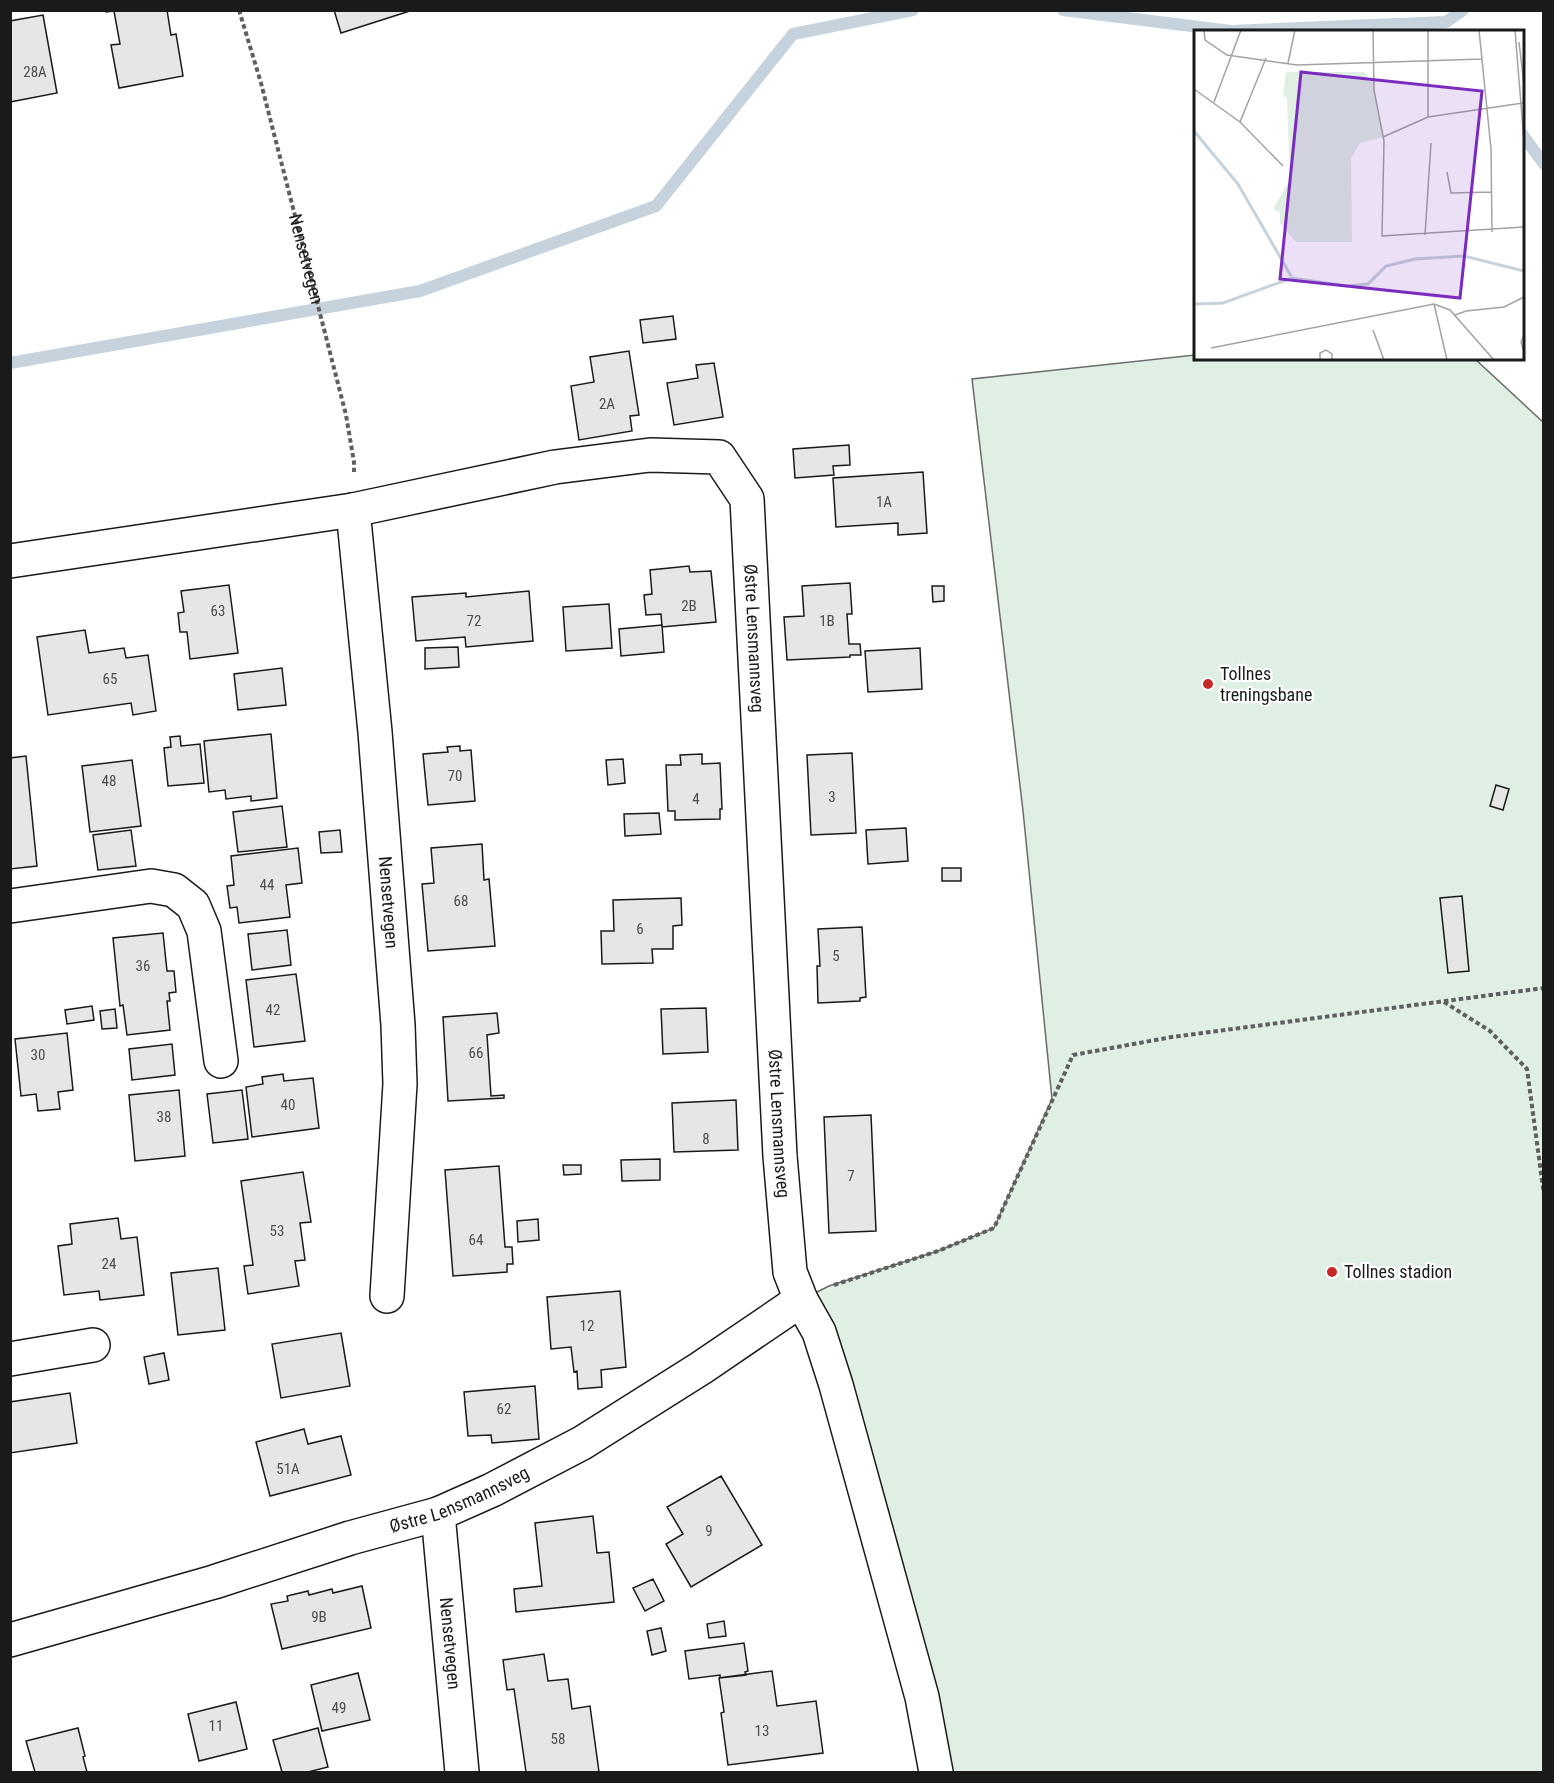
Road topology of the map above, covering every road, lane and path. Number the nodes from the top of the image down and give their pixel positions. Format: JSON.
{"nodes":[{"id":1,"x":239,"y":10,"type":"edge"},
{"id":2,"x":353,"y":510,"type":"junction"},
{"id":3,"x":10,"y":561,"type":"edge"},
{"id":4,"x":10,"y":906,"type":"edge"},
{"id":5,"x":1544,"y":988,"type":"edge"},
{"id":6,"x":1444,"y":1002,"type":"junction"},
{"id":7,"x":221,"y":1061,"type":"dead end"},
{"id":8,"x":1544,"y":1195,"type":"edge"},
{"id":9,"x":387,"y":1296,"type":"dead end"},
{"id":10,"x":801,"y":1300,"type":"junction"},
{"id":11,"x":93,"y":1345,"type":"dead end"},
{"id":12,"x":10,"y":1359,"type":"edge"},
{"id":13,"x":438,"y":1514,"type":"junction"},
{"id":14,"x":10,"y":1640,"type":"edge"},
{"id":15,"x":462,"y":1773,"type":"edge"},
{"id":16,"x":936,"y":1773,"type":"edge"}],
"edges":[{"from":1,"to":2,"type":"path","name":"Nensetvegen"},
{"from":2,"to":3,"type":"street"},
{"from":2,"to":9,"type":"street","name":"Nensetvegen"},
{"from":2,"to":10,"type":"street","name":"Østre Lensmannsveg"},
{"from":4,"to":7,"type":"street"},
{"from":5,"to":6,"type":"path"},
{"from":6,"to":8,"type":"path"},
{"from":6,"to":10,"type":"path"},
{"from":10,"to":13,"type":"street","name":"Østre Lensmannsveg"},
{"from":10,"to":16,"type":"street"},
{"from":11,"to":12,"type":"street"},
{"from":13,"to":14,"type":"street","name":"Østre Lensmannsveg"},
{"from":13,"to":15,"type":"street","name":"Nensetvegen"}]}
